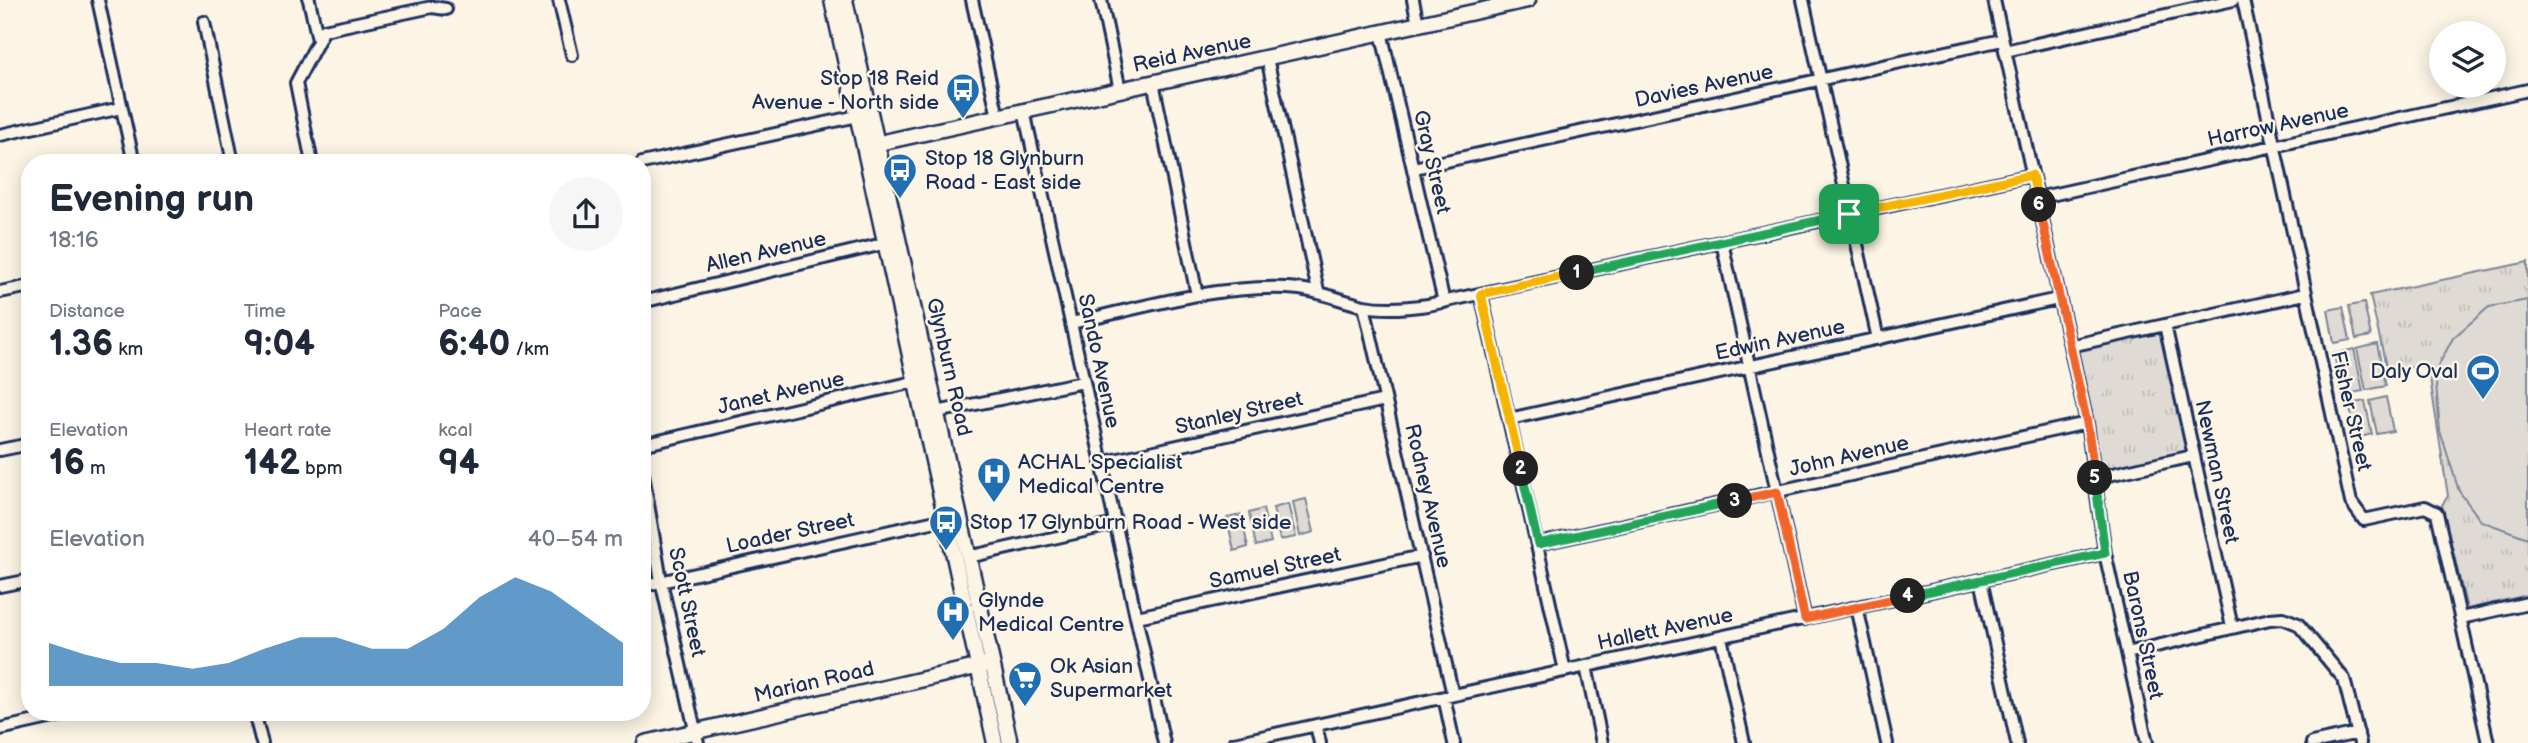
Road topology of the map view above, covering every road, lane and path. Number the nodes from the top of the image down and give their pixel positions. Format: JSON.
{"nodes":[{"id":1,"x":98,"y":0,"type":"edge"},
{"id":2,"x":309,"y":0,"type":"edge"},
{"id":3,"x":559,"y":0,"type":"edge"},
{"id":4,"x":832,"y":0,"type":"edge"},
{"id":5,"x":845,"y":0,"type":"edge"},
{"id":6,"x":972,"y":0,"type":"edge"},
{"id":7,"x":1101,"y":0,"type":"edge"},
{"id":8,"x":1413,"y":0,"type":"edge"},
{"id":9,"x":1528,"y":0,"type":"edge"},
{"id":10,"x":1803,"y":0,"type":"edge"},
{"id":11,"x":1994,"y":0,"type":"edge"},
{"id":12,"x":2233,"y":0,"type":"edge"},
{"id":13,"x":2243,"y":0,"type":"edge"},
{"id":14,"x":446,"y":9,"type":"dead end"},
{"id":15,"x":204,"y":22,"type":"dead end"},
{"id":16,"x":1418,"y":24,"type":"junction"},
{"id":17,"x":1381,"y":32,"type":"junction"},
{"id":18,"x":318,"y":40,"type":"junction"},
{"id":19,"x":2003,"y":46,"type":"junction"},
{"id":20,"x":572,"y":55,"type":"dead end"},
{"id":21,"x":1267,"y":58,"type":"junction"},
{"id":22,"x":1820,"y":80,"type":"junction"},
{"id":23,"x":1153,"y":82,"type":"junction"},
{"id":24,"x":1120,"y":90,"type":"junction"},
{"id":25,"x":2528,"y":90,"type":"edge"},
{"id":26,"x":121,"y":108,"type":"junction"},
{"id":27,"x":1024,"y":111,"type":"junction"},
{"id":28,"x":865,"y":114,"type":"junction"},
{"id":29,"x":998,"y":117,"type":"junction"},
{"id":30,"x":0,"y":135,"type":"edge"},
{"id":31,"x":872,"y":144,"type":"junction"},
{"id":32,"x":2275,"y":146,"type":"junction"},
{"id":33,"x":132,"y":154,"type":"edge"},
{"id":34,"x":231,"y":154,"type":"edge"},
{"id":35,"x":310,"y":154,"type":"edge"},
{"id":36,"x":651,"y":161,"type":"edge"},
{"id":37,"x":1414,"y":168,"type":"junction"},
{"id":38,"x":2032,"y":175,"type":"junction"},
{"id":39,"x":2037,"y":198,"type":"junction"},
{"id":40,"x":1849,"y":214,"type":"junction"},
{"id":41,"x":892,"y":242,"type":"junction"},
{"id":42,"x":1722,"y":242,"type":"junction"},
{"id":43,"x":21,"y":288,"type":"edge"},
{"id":44,"x":1318,"y":291,"type":"junction"},
{"id":45,"x":0,"y":292,"type":"edge"},
{"id":46,"x":1481,"y":294,"type":"junction"},
{"id":47,"x":2305,"y":294,"type":"junction"},
{"id":48,"x":1197,"y":295,"type":"junction"},
{"id":49,"x":2059,"y":299,"type":"junction"},
{"id":50,"x":651,"y":300,"type":"edge"},
{"id":51,"x":1444,"y":302,"type":"junction"},
{"id":52,"x":1364,"y":306,"type":"junction"},
{"id":53,"x":1071,"y":323,"type":"junction"},
{"id":54,"x":2165,"y":325,"type":"junction"},
{"id":55,"x":1878,"y":339,"type":"junction"},
{"id":56,"x":2070,"y":346,"type":"junction"},
{"id":57,"x":1749,"y":366,"type":"junction"},
{"id":58,"x":922,"y":380,"type":"junction"},
{"id":59,"x":1083,"y":382,"type":"junction"},
{"id":60,"x":1385,"y":400,"type":"junction"},
{"id":61,"x":938,"y":412,"type":"junction"},
{"id":62,"x":922,"y":415,"type":"junction"},
{"id":63,"x":1509,"y":419,"type":"junction"},
{"id":64,"x":2087,"y":423,"type":"junction"},
{"id":65,"x":651,"y":443,"type":"edge"},
{"id":66,"x":21,"y":446,"type":"edge"},
{"id":67,"x":0,"y":450,"type":"edge"},
{"id":68,"x":2193,"y":456,"type":"junction"},
{"id":69,"x":1101,"y":463,"type":"junction"},
{"id":70,"x":2095,"y":478,"type":"junction"},
{"id":71,"x":1777,"y":492,"type":"junction"},
{"id":72,"x":945,"y":519,"type":"junction"},
{"id":73,"x":651,"y":522,"type":"edge"},
{"id":74,"x":1115,"y":524,"type":"junction"},
{"id":75,"x":1538,"y":544,"type":"junction"},
{"id":76,"x":2105,"y":553,"type":"junction"},
{"id":77,"x":1422,"y":556,"type":"junction"},
{"id":78,"x":968,"y":557,"type":"junction"},
{"id":79,"x":1981,"y":580,"type":"junction"},
{"id":80,"x":661,"y":581,"type":"junction"},
{"id":81,"x":21,"y":582,"type":"edge"},
{"id":82,"x":651,"y":584,"type":"edge"},
{"id":83,"x":0,"y":586,"type":"edge"},
{"id":84,"x":2528,"y":603,"type":"edge"},
{"id":85,"x":1857,"y":607,"type":"junction"},
{"id":86,"x":1137,"y":617,"type":"junction"},
{"id":87,"x":2461,"y":618,"type":"junction"},
{"id":88,"x":1805,"y":619,"type":"junction"},
{"id":89,"x":2232,"y":627,"type":"junction"},
{"id":90,"x":1721,"y":637,"type":"junction"},
{"id":91,"x":2127,"y":653,"type":"junction"},
{"id":92,"x":993,"y":663,"type":"junction"},
{"id":93,"x":977,"y":666,"type":"junction"},
{"id":94,"x":1586,"y":666,"type":"junction"},
{"id":95,"x":1564,"y":671,"type":"junction"},
{"id":96,"x":1448,"y":696,"type":"junction"},
{"id":97,"x":36,"y":721,"type":"edge"},
{"id":98,"x":256,"y":721,"type":"edge"},
{"id":99,"x":1316,"y":725,"type":"junction"},
{"id":100,"x":0,"y":729,"type":"edge"},
{"id":101,"x":696,"y":737,"type":"edge"},
{"id":102,"x":2359,"y":738,"type":"edge"},
{"id":103,"x":262,"y":743,"type":"edge"},
{"id":104,"x":645,"y":743,"type":"edge"},
{"id":105,"x":995,"y":743,"type":"edge"},
{"id":106,"x":1010,"y":743,"type":"edge"},
{"id":107,"x":1164,"y":743,"type":"edge"},
{"id":108,"x":1234,"y":743,"type":"edge"},
{"id":109,"x":1320,"y":743,"type":"edge"},
{"id":110,"x":1454,"y":743,"type":"edge"},
{"id":111,"x":1602,"y":743,"type":"edge"},
{"id":112,"x":1744,"y":743,"type":"edge"},
{"id":113,"x":1887,"y":743,"type":"edge"},
{"id":114,"x":2017,"y":743,"type":"edge"},
{"id":115,"x":2147,"y":743,"type":"edge"},
{"id":116,"x":2312,"y":743,"type":"edge"},
{"id":117,"x":2488,"y":743,"type":"edge"}],
"edges":[{"from":1,"to":26,"type":"street"},
{"from":2,"to":18,"type":"street"},
{"from":3,"to":20,"type":"street"},
{"from":4,"to":28,"type":"main road","name":"Glynburn Road"},
{"from":5,"to":28,"type":"main road","name":"Glynburn Road"},
{"from":6,"to":29,"type":"street"},
{"from":7,"to":24,"type":"street"},
{"from":8,"to":16,"type":"street"},
{"from":9,"to":16,"type":"main road","name":"Reid Avenue"},
{"from":10,"to":22,"type":"street"},
{"from":11,"to":19,"type":"street","name":"Barons Street"},
{"from":12,"to":19,"type":"street","name":"Davies Avenue"},
{"from":13,"to":32,"type":"street","name":"Fisher Street"},
{"from":14,"to":18,"type":"street"},
{"from":15,"to":34,"type":"street"},
{"from":16,"to":17,"type":"main road","name":"Reid Avenue"},
{"from":17,"to":21,"type":"main road","name":"Reid Avenue"},
{"from":17,"to":37,"type":"street","name":"Gray Street"},
{"from":18,"to":35,"type":"street"},
{"from":19,"to":22,"type":"street","name":"Davies Avenue"},
{"from":19,"to":38,"type":"street","name":"Barons Street"},
{"from":21,"to":23,"type":"main road","name":"Reid Avenue"},
{"from":21,"to":44,"type":"street"},
{"from":22,"to":37,"type":"street","name":"Davies Avenue"},
{"from":22,"to":40,"type":"street"},
{"from":23,"to":24,"type":"main road","name":"Reid Avenue"},
{"from":23,"to":48,"type":"street"},
{"from":24,"to":27,"type":"main road","name":"Reid Avenue"},
{"from":25,"to":32,"type":"street","name":"Harrow Avenue"},
{"from":26,"to":30,"type":"street"},
{"from":26,"to":33,"type":"street"},
{"from":27,"to":29,"type":"main road","name":"Reid Avenue"},
{"from":27,"to":53,"type":"street","name":"Sando Avenue"},
{"from":28,"to":31,"type":"main road","name":"Glynburn Road"},
{"from":28,"to":36,"type":"street"},
{"from":29,"to":31,"type":"main road","name":"Reid Avenue"},
{"from":31,"to":41,"type":"main road","name":"Glynburn Road"},
{"from":32,"to":39,"type":"street","name":"Harrow Avenue"},
{"from":32,"to":47,"type":"street","name":"Fisher Street"},
{"from":37,"to":51,"type":"street","name":"Gray Street"},
{"from":38,"to":39,"type":"street","name":"Barons Street"},
{"from":38,"to":40,"type":"street"},
{"from":39,"to":49,"type":"street","name":"Barons Street"},
{"from":40,"to":42,"type":"street"},
{"from":40,"to":55,"type":"street"},
{"from":41,"to":50,"type":"street","name":"Allen Avenue"},
{"from":41,"to":58,"type":"main road","name":"Glynburn Road"},
{"from":42,"to":46,"type":"street"},
{"from":42,"to":57,"type":"street"},
{"from":43,"to":45,"type":"street"},
{"from":44,"to":48,"type":"street"},
{"from":44,"to":52,"type":"street"},
{"from":46,"to":51,"type":"street"},
{"from":46,"to":63,"type":"street"},
{"from":47,"to":54,"type":"street"},
{"from":47,"to":87,"type":"street","name":"Fisher Street"},
{"from":48,"to":53,"type":"street"},
{"from":49,"to":55,"type":"street","name":"Edwin Avenue"},
{"from":49,"to":56,"type":"street","name":"Barons Street"},
{"from":51,"to":52,"type":"street"},
{"from":52,"to":60,"type":"street","name":"Rodney Avenue"},
{"from":53,"to":59,"type":"street","name":"Sando Avenue"},
{"from":54,"to":56,"type":"street"},
{"from":54,"to":68,"type":"street","name":"Newman Street"},
{"from":55,"to":57,"type":"street","name":"Edwin Avenue"},
{"from":56,"to":64,"type":"street","name":"Barons Street"},
{"from":57,"to":63,"type":"street","name":"Edwin Avenue"},
{"from":57,"to":71,"type":"street"},
{"from":58,"to":61,"type":"main road","name":"Glynburn Road"},
{"from":58,"to":62,"type":"main road","name":"Glynburn Road"},
{"from":58,"to":65,"type":"street","name":"Janet Avenue"},
{"from":59,"to":61,"type":"street"},
{"from":59,"to":69,"type":"street","name":"Sando Avenue"},
{"from":60,"to":69,"type":"street","name":"Stanley Street"},
{"from":60,"to":77,"type":"street","name":"Rodney Avenue"},
{"from":61,"to":62,"type":"street"},
{"from":61,"to":78,"type":"main road","name":"Glynburn Road"},
{"from":62,"to":72,"type":"main road","name":"Glynburn Road"},
{"from":63,"to":75,"type":"street"},
{"from":64,"to":70,"type":"street","name":"Barons Street"},
{"from":64,"to":71,"type":"street","name":"John Avenue"},
{"from":66,"to":67,"type":"street"},
{"from":68,"to":70,"type":"street"},
{"from":68,"to":89,"type":"street","name":"Newman Street"},
{"from":69,"to":74,"type":"street","name":"Sando Avenue"},
{"from":70,"to":76,"type":"street","name":"Barons Street"},
{"from":71,"to":75,"type":"street","name":"John Avenue"},
{"from":71,"to":88,"type":"street"},
{"from":72,"to":80,"type":"street","name":"Loader Street"},
{"from":72,"to":93,"type":"main road","name":"Glynburn Road"},
{"from":73,"to":80,"type":"street","name":"Scott Street"},
{"from":74,"to":78,"type":"street"},
{"from":74,"to":86,"type":"street","name":"Sando Avenue"},
{"from":75,"to":95,"type":"street"},
{"from":76,"to":79,"type":"street","name":"Hallett Avenue"},
{"from":76,"to":91,"type":"street","name":"Barons Street"},
{"from":77,"to":86,"type":"street","name":"Samuel Street"},
{"from":77,"to":96,"type":"street","name":"Rodney Avenue"},
{"from":78,"to":92,"type":"main road","name":"Glynburn Road"},
{"from":79,"to":85,"type":"street","name":"Hallett Avenue"},
{"from":79,"to":114,"type":"street"},
{"from":80,"to":82,"type":"street","name":"Loader Street"},
{"from":80,"to":101,"type":"street","name":"Scott Street"},
{"from":81,"to":83,"type":"street"},
{"from":84,"to":87,"type":"street"},
{"from":85,"to":88,"type":"street","name":"Hallett Avenue"},
{"from":85,"to":113,"type":"street"},
{"from":86,"to":107,"type":"street","name":"Sando Avenue"},
{"from":87,"to":117,"type":"street","name":"Fisher Street"},
{"from":88,"to":90,"type":"street","name":"Hallett Avenue"},
{"from":89,"to":91,"type":"street"},
{"from":89,"to":102,"type":"street"},
{"from":90,"to":94,"type":"street","name":"Hallett Avenue"},
{"from":90,"to":112,"type":"street"},
{"from":91,"to":115,"type":"street","name":"Barons Street"},
{"from":92,"to":93,"type":"main road","name":"Marian Road"},
{"from":92,"to":106,"type":"main road","name":"Glynburn Road"},
{"from":93,"to":101,"type":"main road","name":"Marian Road"},
{"from":93,"to":105,"type":"main road","name":"Glynburn Road"},
{"from":94,"to":95,"type":"street","name":"Hallett Avenue"},
{"from":94,"to":111,"type":"street"},
{"from":95,"to":96,"type":"street","name":"Hallett Avenue"},
{"from":96,"to":99,"type":"street","name":"Hallett Avenue"},
{"from":96,"to":110,"type":"street","name":"Rodney Avenue"},
{"from":97,"to":100,"type":"street"},
{"from":98,"to":103,"type":"street"},
{"from":99,"to":108,"type":"street","name":"Hallett Avenue"},
{"from":99,"to":109,"type":"street"},
{"from":101,"to":104,"type":"main road","name":"Marian Road"},
{"from":102,"to":116,"type":"street"}]}
